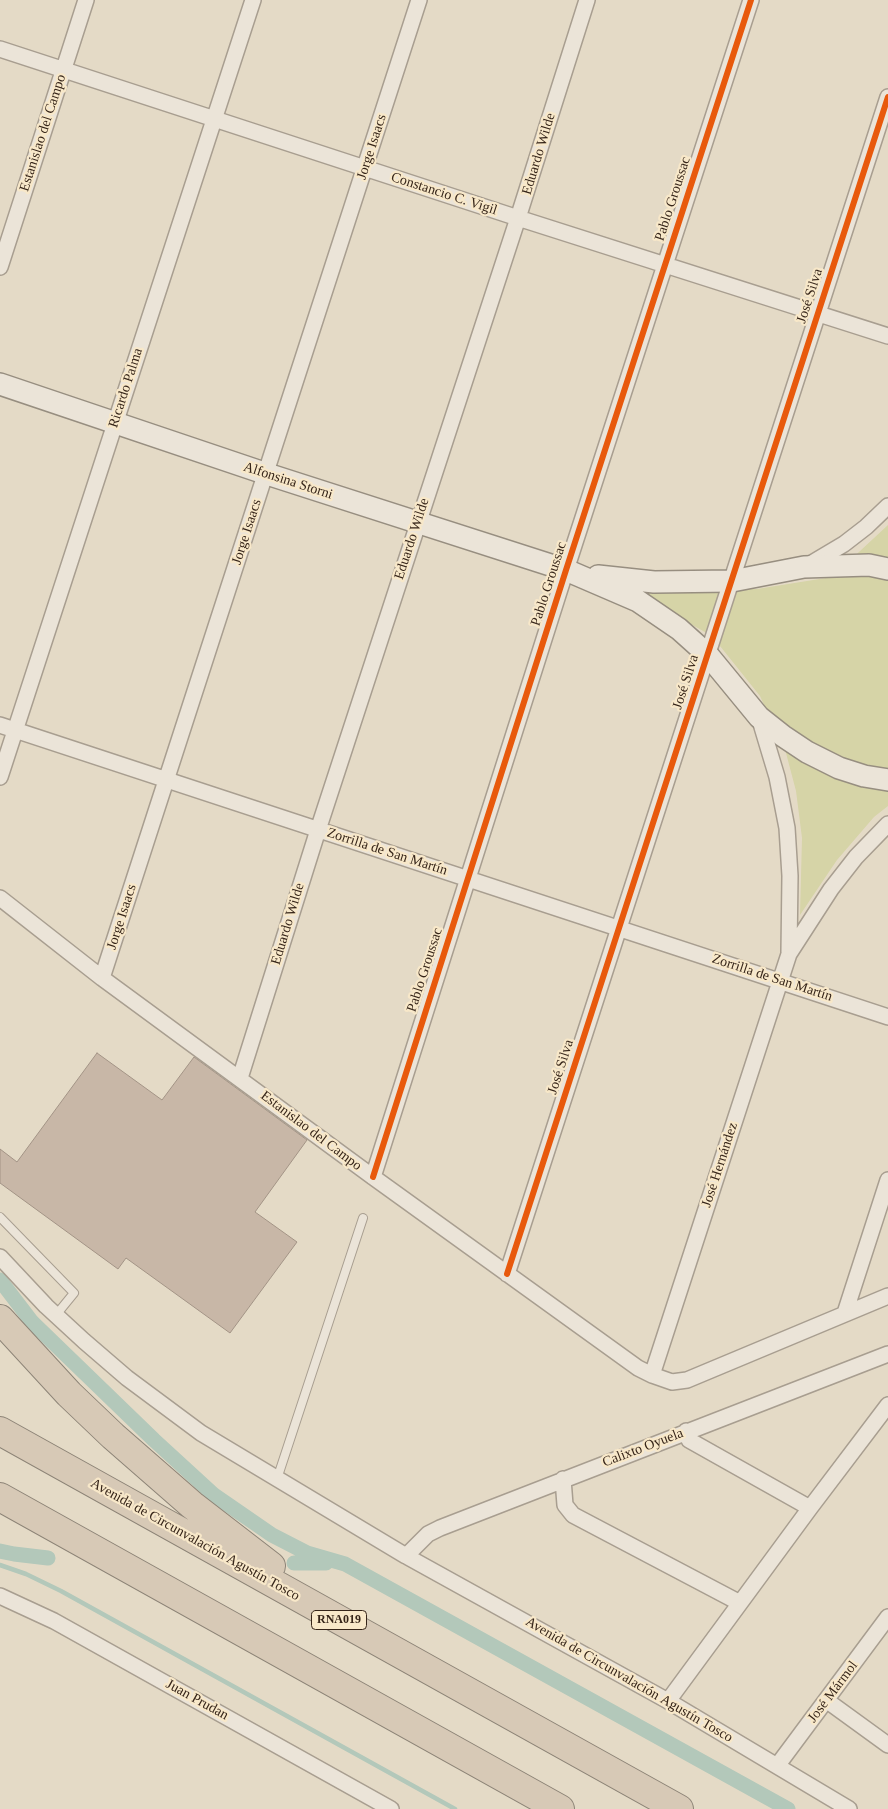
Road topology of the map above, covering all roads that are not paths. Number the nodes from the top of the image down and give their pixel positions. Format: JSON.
{"nodes":[{"id":1,"x":86,"y":0,"type":"edge"},
{"id":2,"x":253,"y":0,"type":"edge"},
{"id":3,"x":419,"y":0,"type":"edge"},
{"id":4,"x":587,"y":0,"type":"edge"},
{"id":5,"x":751,"y":0,"type":"edge"},
{"id":6,"x":0,"y":49,"type":"edge"},
{"id":7,"x":63,"y":70,"type":"junction"},
{"id":8,"x":888,"y":97,"type":"edge"},
{"id":9,"x":215,"y":118,"type":"junction"},
{"id":10,"x":365,"y":168,"type":"junction"},
{"id":11,"x":518,"y":218,"type":"junction"},
{"id":12,"x":665,"y":264,"type":"junction"},
{"id":13,"x":0,"y":267,"type":"edge"},
{"id":14,"x":818,"y":313,"type":"junction"},
{"id":15,"x":888,"y":336,"type":"edge"},
{"id":16,"x":0,"y":384,"type":"edge"},
{"id":17,"x":115,"y":423,"type":"junction"},
{"id":18,"x":267,"y":474,"type":"junction"},
{"id":19,"x":888,"y":506,"type":"edge"},
{"id":20,"x":418,"y":523,"type":"junction"},
{"id":21,"x":804,"y":567,"type":"junction"},
{"id":22,"x":888,"y":569,"type":"edge"},
{"id":23,"x":572,"y":572,"type":"junction"},
{"id":24,"x":732,"y":580,"type":"junction"},
{"id":25,"x":708,"y":655,"type":"junction"},
{"id":26,"x":760,"y":717,"type":"junction"},
{"id":27,"x":0,"y":724,"type":"edge"},
{"id":28,"x":16,"y":730,"type":"junction"},
{"id":29,"x":0,"y":777,"type":"edge"},
{"id":30,"x":166,"y":780,"type":"junction"},
{"id":31,"x":888,"y":780,"type":"edge"},
{"id":32,"x":888,"y":824,"type":"edge"},
{"id":33,"x":318,"y":830,"type":"junction"},
{"id":34,"x":468,"y":879,"type":"junction"},
{"id":35,"x":0,"y":898,"type":"edge"},
{"id":36,"x":619,"y":928,"type":"junction"},
{"id":37,"x":788,"y":954,"type":"junction"},
{"id":38,"x":102,"y":978,"type":"junction"},
{"id":39,"x":780,"y":981,"type":"junction"},
{"id":40,"x":888,"y":1017,"type":"edge"},
{"id":41,"x":240,"y":1078,"type":"junction"},
{"id":42,"x":373,"y":1177,"type":"junction"},
{"id":43,"x":888,"y":1180,"type":"edge"},
{"id":44,"x":0,"y":1217,"type":"edge"},
{"id":45,"x":363,"y":1218,"type":"dead end"},
{"id":46,"x":0,"y":1257,"type":"edge"},
{"id":47,"x":507,"y":1274,"type":"junction"},
{"id":48,"x":888,"y":1296,"type":"edge"},
{"id":49,"x":845,"y":1313,"type":"junction"},
{"id":50,"x":56,"y":1315,"type":"junction"},
{"id":51,"x":0,"y":1319,"type":"edge"},
{"id":52,"x":888,"y":1354,"type":"edge"},
{"id":53,"x":652,"y":1375,"type":"junction"},
{"id":54,"x":888,"y":1406,"type":"edge"},
{"id":55,"x":0,"y":1431,"type":"edge"},
{"id":56,"x":686,"y":1432,"type":"junction"},
{"id":57,"x":277,"y":1479,"type":"junction"},
{"id":58,"x":563,"y":1479,"type":"junction"},
{"id":59,"x":0,"y":1497,"type":"edge"},
{"id":60,"x":810,"y":1508,"type":"junction"},
{"id":61,"x":0,"y":1518,"type":"edge"},
{"id":62,"x":406,"y":1556,"type":"junction"},
{"id":63,"x":0,"y":1596,"type":"edge"},
{"id":64,"x":740,"y":1603,"type":"junction"},
{"id":65,"x":888,"y":1617,"type":"edge"},
{"id":66,"x":348,"y":1625,"type":"junction"},
{"id":67,"x":240,"y":1630,"type":"junction"},
{"id":68,"x":826,"y":1700,"type":"junction"},
{"id":69,"x":668,"y":1701,"type":"junction"},
{"id":70,"x":888,"y":1745,"type":"edge"},
{"id":71,"x":777,"y":1766,"type":"junction"},
{"id":72,"x":391,"y":1809,"type":"edge"},
{"id":73,"x":560,"y":1809,"type":"edge"},
{"id":74,"x":679,"y":1809,"type":"edge"},
{"id":75,"x":849,"y":1809,"type":"edge"}],
"edges":[{"from":1,"to":7,"type":"street","name":"Estanislao del Campo"},
{"from":2,"to":9,"type":"street","name":"Ricardo Palma"},
{"from":3,"to":10,"type":"street","name":"Jorge Isaacs"},
{"from":4,"to":11,"type":"street","name":"Eduardo Wilde"},
{"from":5,"to":12,"type":"street","name":"Pablo Groussac"},
{"from":6,"to":7,"type":"street","name":"Constancio C. Vigil"},
{"from":7,"to":9,"type":"street","name":"Constancio C. Vigil"},
{"from":7,"to":13,"type":"street","name":"Estanislao del Campo"},
{"from":8,"to":14,"type":"street","name":"José Silva"},
{"from":9,"to":10,"type":"street","name":"Constancio C. Vigil"},
{"from":9,"to":17,"type":"street","name":"Ricardo Palma"},
{"from":10,"to":11,"type":"street","name":"Constancio C. Vigil"},
{"from":10,"to":18,"type":"street","name":"Jorge Isaacs"},
{"from":11,"to":12,"type":"street","name":"Constancio C. Vigil"},
{"from":11,"to":20,"type":"street","name":"Eduardo Wilde"},
{"from":12,"to":14,"type":"street","name":"Constancio C. Vigil"},
{"from":12,"to":23,"type":"street","name":"Pablo Groussac"},
{"from":14,"to":15,"type":"street","name":"Constancio C. Vigil"},
{"from":14,"to":24,"type":"street","name":"José Silva"},
{"from":16,"to":17,"type":"street","name":"Alfonsina Storni"},
{"from":17,"to":18,"type":"street","name":"Alfonsina Storni"},
{"from":17,"to":28,"type":"street","name":"Ricardo Palma"},
{"from":18,"to":20,"type":"street","name":"Alfonsina Storni"},
{"from":18,"to":30,"type":"street","name":"Jorge Isaacs"},
{"from":19,"to":21,"type":"street"},
{"from":20,"to":23,"type":"street","name":"Alfonsina Storni"},
{"from":20,"to":33,"type":"street","name":"Eduardo Wilde"},
{"from":21,"to":22,"type":"street","name":"Alfonsina Storni"},
{"from":21,"to":24,"type":"street","name":"Alfonsina Storni"},
{"from":23,"to":24,"type":"street","name":"Alfonsina Storni"},
{"from":23,"to":25,"type":"street","name":"Alfonsina Storni"},
{"from":23,"to":34,"type":"street","name":"Pablo Groussac"},
{"from":24,"to":25,"type":"street","name":"José Silva"},
{"from":25,"to":26,"type":"street","name":"Alfonsina Storni"},
{"from":25,"to":36,"type":"street","name":"José Silva"},
{"from":26,"to":31,"type":"street","name":"Alfonsina Storni"},
{"from":26,"to":37,"type":"street","name":"José Hernández"},
{"from":27,"to":28,"type":"street","name":"Zorrilla de San Martín"},
{"from":28,"to":29,"type":"street","name":"Ricardo Palma"},
{"from":28,"to":30,"type":"street","name":"Zorrilla de San Martín"},
{"from":30,"to":33,"type":"street","name":"Zorrilla de San Martín"},
{"from":30,"to":38,"type":"street","name":"Jorge Isaacs"},
{"from":32,"to":37,"type":"street","name":"José Hernández"},
{"from":33,"to":34,"type":"street","name":"Zorrilla de San Martín"},
{"from":33,"to":41,"type":"street","name":"Eduardo Wilde"},
{"from":34,"to":36,"type":"street","name":"Zorrilla de San Martín"},
{"from":34,"to":42,"type":"street","name":"Pablo Groussac"},
{"from":35,"to":38,"type":"street","name":"Estanislao del Campo"},
{"from":36,"to":39,"type":"street","name":"Zorrilla de San Martín"},
{"from":36,"to":47,"type":"street","name":"José Silva"},
{"from":37,"to":39,"type":"street","name":"José Hernández"},
{"from":38,"to":41,"type":"street","name":"Estanislao del Campo"},
{"from":39,"to":40,"type":"street","name":"Zorrilla de San Martín"},
{"from":39,"to":53,"type":"street","name":"José Hernández"},
{"from":41,"to":42,"type":"street","name":"Estanislao del Campo"},
{"from":42,"to":47,"type":"street","name":"Estanislao del Campo"},
{"from":43,"to":49,"type":"street"},
{"from":44,"to":50,"type":"lane"},
{"from":45,"to":57,"type":"lane"},
{"from":46,"to":50,"type":"street","name":"Avenida de Circunvalación Agustín Tosco"},
{"from":47,"to":53,"type":"street","name":"Estanislao del Campo"},
{"from":48,"to":49,"type":"street"},
{"from":49,"to":53,"type":"street"},
{"from":50,"to":57,"type":"street","name":"Avenida de Circunvalación Agustín Tosco"},
{"from":51,"to":66,"type":"highway"},
{"from":52,"to":56,"type":"street","name":"Calixto Oyuela"},
{"from":54,"to":60,"type":"street"},
{"from":55,"to":66,"type":"highway","name":"Avenida de Circunvalación Agustín Tosco","number":"RNA019"},
{"from":56,"to":58,"type":"street","name":"Calixto Oyuela"},
{"from":56,"to":60,"type":"street"},
{"from":57,"to":62,"type":"street","name":"Avenida de Circunvalación Agustín Tosco"},
{"from":58,"to":62,"type":"street","name":"Calixto Oyuela"},
{"from":58,"to":64,"type":"street"},
{"from":59,"to":67,"type":"highway"},
{"from":60,"to":64,"type":"street"},
{"from":61,"to":67,"type":"highway"},
{"from":62,"to":69,"type":"street","name":"Avenida de Circunvalación Agustín Tosco"},
{"from":63,"to":72,"type":"street","name":"Juan Prudan"},
{"from":64,"to":69,"type":"street"},
{"from":65,"to":68,"type":"street","name":"José Mármol"},
{"from":66,"to":74,"type":"highway","name":"Avenida de Circunvalación Agustín Tosco","number":"RNA019"},
{"from":67,"to":73,"type":"highway"},
{"from":68,"to":70,"type":"street"},
{"from":68,"to":71,"type":"street","name":"José Mármol"},
{"from":69,"to":71,"type":"street","name":"Avenida de Circunvalación Agustín Tosco"},
{"from":71,"to":75,"type":"street","name":"Avenida de Circunvalación Agustín Tosco"}]}
